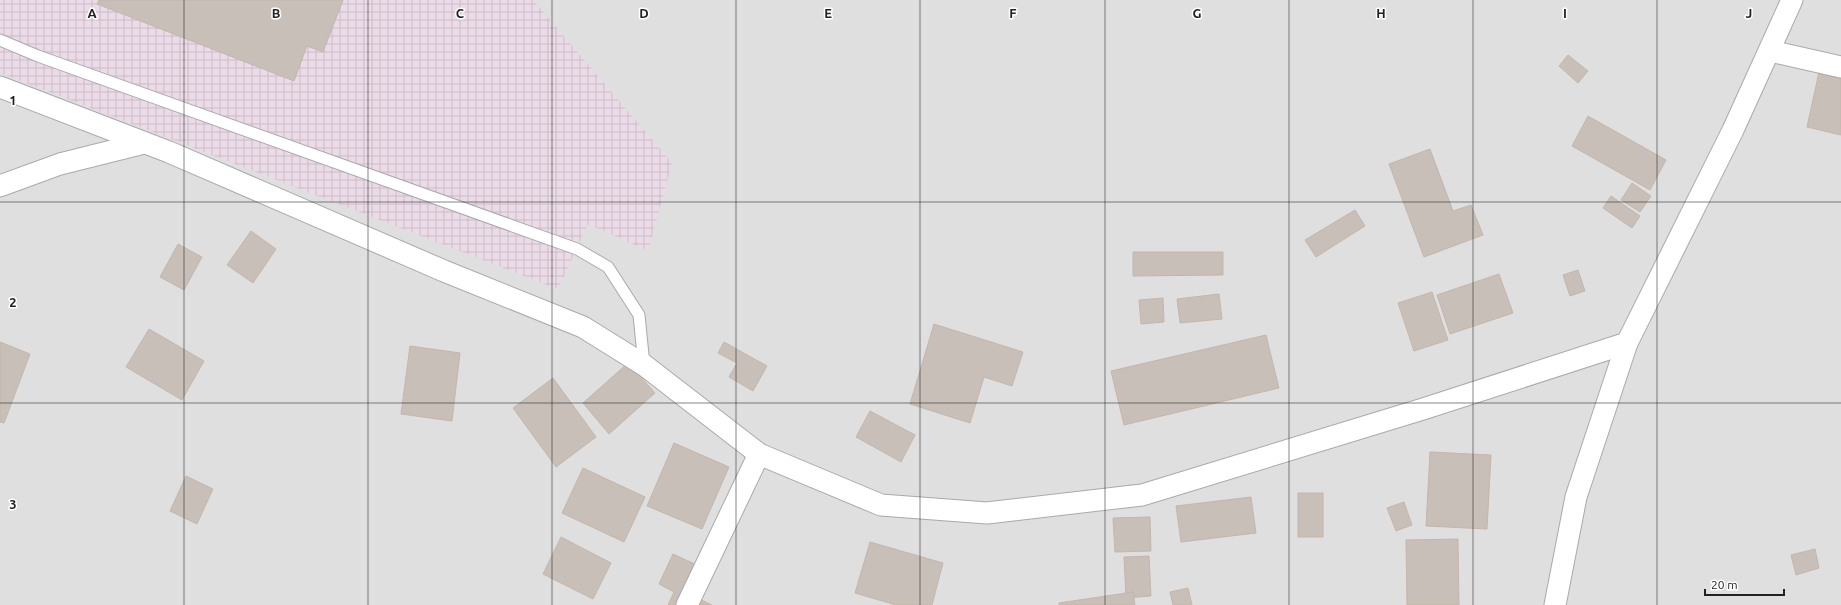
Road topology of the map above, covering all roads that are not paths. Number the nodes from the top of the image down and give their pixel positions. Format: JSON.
{"nodes":[{"id":1,"x":1792,"y":0,"type":"edge"},
{"id":2,"x":0,"y":40,"type":"edge"},
{"id":3,"x":1770,"y":51,"type":"junction"},
{"id":4,"x":1841,"y":67,"type":"edge"},
{"id":5,"x":0,"y":87,"type":"edge"},
{"id":6,"x":144,"y":143,"type":"junction"},
{"id":7,"x":0,"y":186,"type":"edge"},
{"id":8,"x":1627,"y":343,"type":"junction"},
{"id":9,"x":644,"y":365,"type":"junction"},
{"id":10,"x":759,"y":454,"type":"junction"},
{"id":11,"x":687,"y":605,"type":"edge"},
{"id":12,"x":1555,"y":605,"type":"edge"}],
"edges":[{"from":1,"to":3,"type":"street"},
{"from":2,"to":9,"type":"lane"},
{"from":3,"to":4,"type":"street"},
{"from":3,"to":8,"type":"street"},
{"from":5,"to":6,"type":"street"},
{"from":6,"to":7,"type":"street"},
{"from":6,"to":9,"type":"street"},
{"from":8,"to":10,"type":"street"},
{"from":8,"to":12,"type":"street"},
{"from":9,"to":10,"type":"street"},
{"from":10,"to":11,"type":"street"}]}
